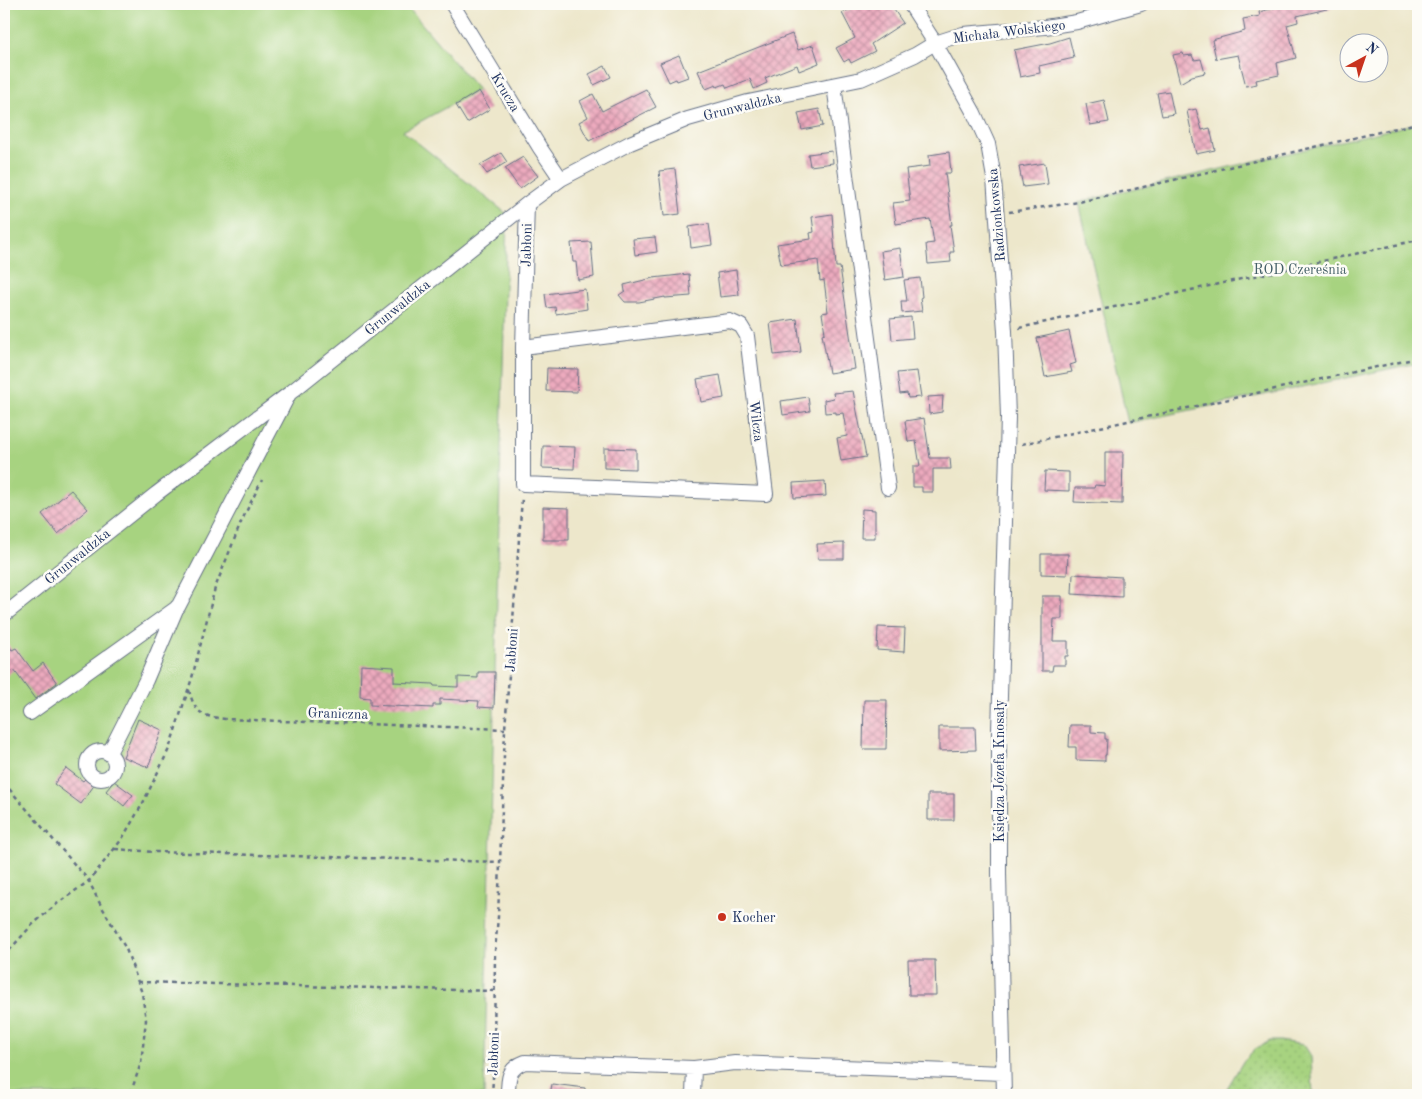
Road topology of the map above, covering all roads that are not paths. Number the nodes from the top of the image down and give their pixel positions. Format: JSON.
{"nodes":[{"id":1,"x":452,"y":4,"type":"edge"},
{"id":2,"x":910,"y":4,"type":"edge"},
{"id":3,"x":1141,"y":4,"type":"edge"},
{"id":4,"x":935,"y":43,"type":"junction"},
{"id":5,"x":834,"y":85,"type":"junction"},
{"id":6,"x":561,"y":179,"type":"junction"},
{"id":7,"x":526,"y":204,"type":"junction"},
{"id":8,"x":523,"y":347,"type":"junction"},
{"id":9,"x":290,"y":393,"type":"junction"},
{"id":10,"x":1007,"y":447,"type":"joint"},
{"id":11,"x":523,"y":484,"type":"joint"},
{"id":12,"x":888,"y":488,"type":"dead end"},
{"id":13,"x":178,"y":607,"type":"junction"},
{"id":14,"x":4,"y":615,"type":"edge"},
{"id":15,"x":30,"y":713,"type":"dead end"},
{"id":16,"x":109,"y":753,"type":"dead end"},
{"id":17,"x":694,"y":1068,"type":"junction"},
{"id":18,"x":1003,"y":1073,"type":"junction"},
{"id":19,"x":508,"y":1095,"type":"edge"},
{"id":20,"x":694,"y":1095,"type":"edge"},
{"id":21,"x":1004,"y":1095,"type":"edge"}],
"edges":[{"from":1,"to":6,"type":"street","name":"Krucza"},
{"from":2,"to":4,"type":"street","name":"Radzionkowska"},
{"from":3,"to":4,"type":"street","name":"Michała Wolskiego"},
{"from":4,"to":5,"type":"street","name":"Grunwaldzka"},
{"from":4,"to":10,"type":"street","name":"Radzionkowska"},
{"from":5,"to":6,"type":"street","name":"Grunwaldzka"},
{"from":5,"to":12,"type":"street"},
{"from":6,"to":7,"type":"street","name":"Grunwaldzka"},
{"from":7,"to":8,"type":"street","name":"Jabłoni"},
{"from":7,"to":9,"type":"street","name":"Grunwaldzka"},
{"from":8,"to":11,"type":"street","name":"Jabłoni"},
{"from":8,"to":11,"type":"street","name":"Wilcza"},
{"from":9,"to":13,"type":"street"},
{"from":9,"to":14,"type":"street","name":"Grunwaldzka"},
{"from":10,"to":18,"type":"street","name":"Księdza Józefa Knosały"},
{"from":13,"to":15,"type":"street"},
{"from":13,"to":16,"type":"street"},
{"from":17,"to":18,"type":"street"},
{"from":17,"to":19,"type":"street"},
{"from":17,"to":20,"type":"street"},
{"from":18,"to":21,"type":"street","name":"Księdza Józefa Knosały"}]}
